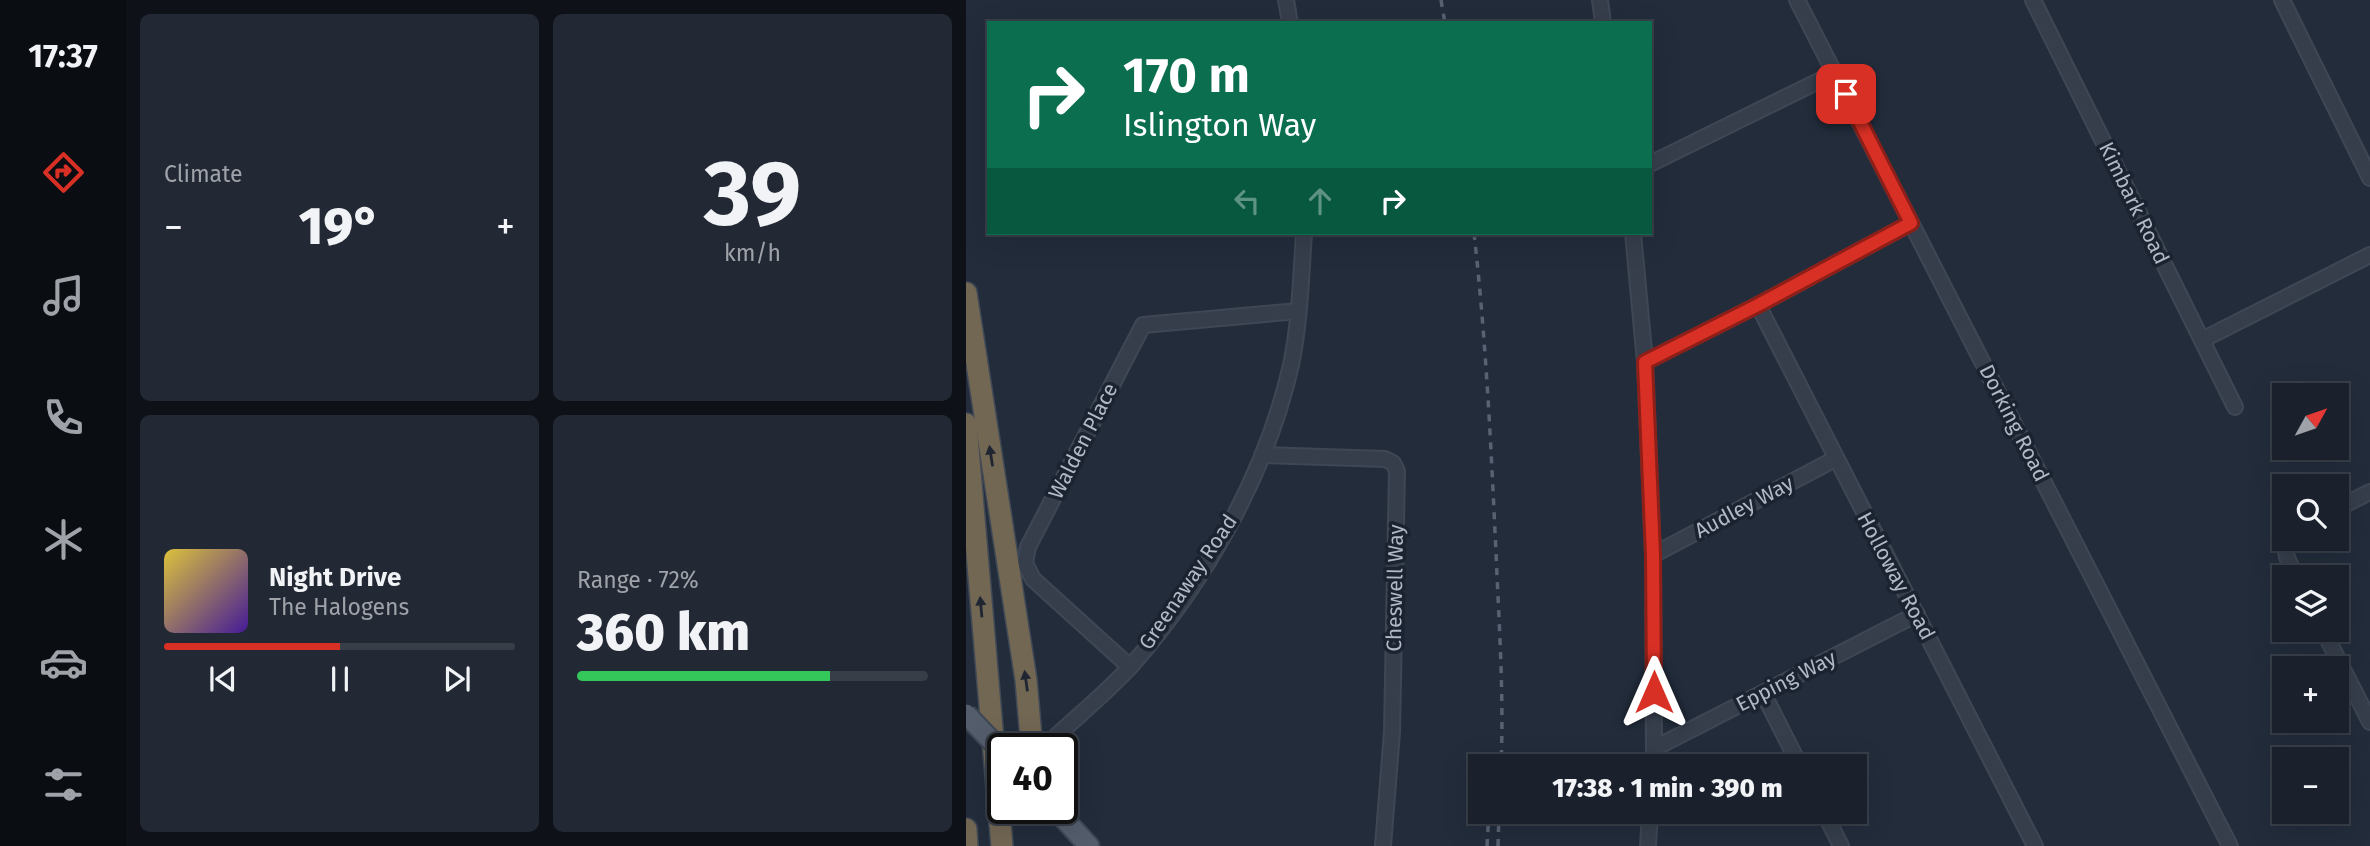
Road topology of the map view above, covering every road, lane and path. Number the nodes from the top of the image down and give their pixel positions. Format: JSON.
{"nodes":[{"id":1,"x":1286,"y":0,"type":"edge"},
{"id":2,"x":1600,"y":0,"type":"edge"},
{"id":3,"x":1797,"y":0,"type":"edge"},
{"id":4,"x":2033,"y":0,"type":"edge"},
{"id":5,"x":2282,"y":0,"type":"edge"},
{"id":6,"x":1290,"y":21,"type":"edge"},
{"id":7,"x":1603,"y":21,"type":"edge"},
{"id":8,"x":1835,"y":73,"type":"junction"},
{"id":9,"x":1652,"y":163,"type":"edge"},
{"id":10,"x":2370,"y":178,"type":"edge"},
{"id":11,"x":1911,"y":223,"type":"junction"},
{"id":12,"x":1304,"y":235,"type":"edge"},
{"id":13,"x":1633,"y":235,"type":"edge"},
{"id":14,"x":2370,"y":255,"type":"edge"},
{"id":15,"x":966,"y":293,"type":"edge"},
{"id":16,"x":1758,"y":305,"type":"junction"},
{"id":17,"x":1298,"y":311,"type":"junction"},
{"id":18,"x":2202,"y":340,"type":"junction"},
{"id":19,"x":1645,"y":362,"type":"junction"},
{"id":20,"x":2235,"y":407,"type":"dead end"},
{"id":21,"x":966,"y":424,"type":"edge"},
{"id":22,"x":1262,"y":455,"type":"junction"},
{"id":23,"x":1835,"y":459,"type":"junction"},
{"id":24,"x":2370,"y":492,"type":"edge"},
{"id":25,"x":2349,"y":502,"type":"edge"},
{"id":26,"x":1653,"y":555,"type":"junction"},
{"id":27,"x":1917,"y":614,"type":"junction"},
{"id":28,"x":2329,"y":642,"type":"edge"},
{"id":29,"x":1130,"y":667,"type":"junction"},
{"id":30,"x":1763,"y":693,"type":"junction"},
{"id":31,"x":966,"y":713,"type":"edge"},
{"id":32,"x":2370,"y":722,"type":"edge"},
{"id":33,"x":1030,"y":733,"type":"edge"},
{"id":34,"x":1059,"y":733,"type":"edge"},
{"id":35,"x":987,"y":736,"type":"edge"},
{"id":36,"x":1655,"y":748,"type":"junction"},
{"id":37,"x":1655,"y":754,"type":"edge"},
{"id":38,"x":1794,"y":754,"type":"edge"},
{"id":39,"x":1069,"y":824,"type":"edge"},
{"id":40,"x":1649,"y":824,"type":"edge"},
{"id":41,"x":1830,"y":824,"type":"edge"},
{"id":42,"x":966,"y":829,"type":"edge"},
{"id":43,"x":967,"y":846,"type":"edge"},
{"id":44,"x":1002,"y":846,"type":"edge"},
{"id":45,"x":1089,"y":846,"type":"edge"},
{"id":46,"x":1383,"y":846,"type":"edge"},
{"id":47,"x":1648,"y":846,"type":"edge"},
{"id":48,"x":1841,"y":846,"type":"edge"},
{"id":49,"x":2035,"y":846,"type":"edge"},
{"id":50,"x":2230,"y":846,"type":"edge"}],
"edges":[{"from":1,"to":6,"type":"street"},
{"from":2,"to":7,"type":"street"},
{"from":3,"to":8,"type":"street","name":"Dorking Road"},
{"from":4,"to":18,"type":"street","name":"Kimbark Road"},
{"from":5,"to":10,"type":"street"},
{"from":8,"to":9,"type":"street"},
{"from":8,"to":11,"type":"street","name":"Dorking Road"},
{"from":11,"to":16,"type":"street"},
{"from":11,"to":50,"type":"street","name":"Dorking Road"},
{"from":12,"to":17,"type":"street","name":"Greenaway Road"},
{"from":13,"to":19,"type":"street"},
{"from":14,"to":18,"type":"street"},
{"from":33,"to":15,"type":"highway","one_way":true},
{"from":16,"to":19,"type":"street"},
{"from":16,"to":23,"type":"street","name":"Holloway Road"},
{"from":17,"to":22,"type":"street","name":"Greenaway Road"},
{"from":17,"to":29,"type":"street","name":"Walden Place"},
{"from":18,"to":20,"type":"street","name":"Kimbark Road"},
{"from":19,"to":26,"type":"street"},
{"from":44,"to":21,"type":"highway","one_way":true},
{"from":22,"to":29,"type":"street","name":"Greenaway Road"},
{"from":22,"to":46,"type":"street","name":"Cheswell Way"},
{"from":23,"to":26,"type":"street","name":"Audley Way"},
{"from":23,"to":27,"type":"street","name":"Holloway Road"},
{"from":24,"to":25,"type":"street"},
{"from":26,"to":36,"type":"street"},
{"from":27,"to":30,"type":"street","name":"Epping Way"},
{"from":27,"to":49,"type":"street","name":"Holloway Road"},
{"from":28,"to":32,"type":"street"},
{"from":29,"to":34,"type":"street","name":"Greenaway Road"},
{"from":30,"to":36,"type":"street","name":"Epping Way"},
{"from":30,"to":38,"type":"street"},
{"from":31,"to":35,"type":"main road","bridge":true},
{"from":36,"to":37,"type":"street"},
{"from":39,"to":45,"type":"main road"},
{"from":40,"to":47,"type":"street"},
{"from":41,"to":48,"type":"street"},
{"from":42,"to":43,"type":"highway"}]}
